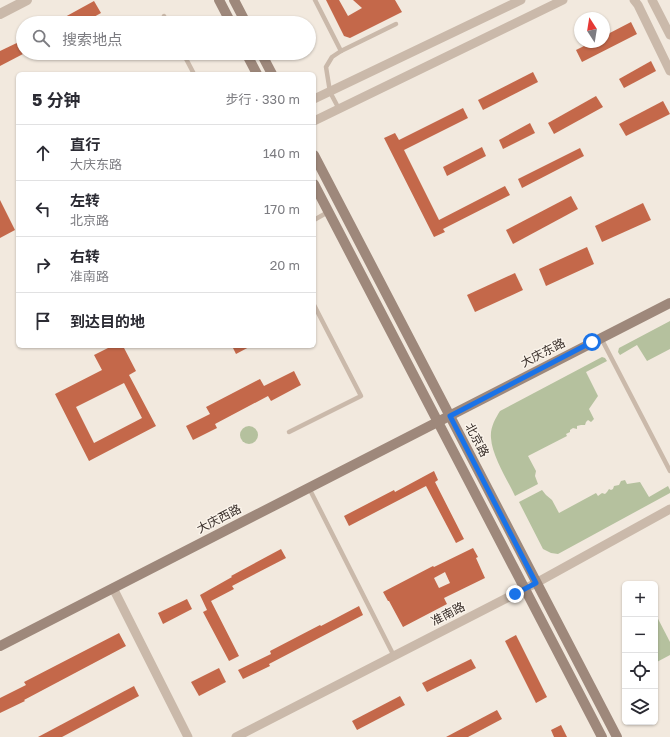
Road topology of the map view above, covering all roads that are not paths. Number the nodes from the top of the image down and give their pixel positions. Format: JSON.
{"nodes":[{"id":1,"x":27,"y":0,"type":"edge"},
{"id":2,"x":219,"y":0,"type":"edge"},
{"id":3,"x":234,"y":0,"type":"edge"},
{"id":4,"x":315,"y":0,"type":"edge"},
{"id":5,"x":521,"y":0,"type":"edge"},
{"id":6,"x":563,"y":0,"type":"edge"},
{"id":7,"x":634,"y":0,"type":"edge"},
{"id":8,"x":652,"y":0,"type":"edge"},
{"id":9,"x":0,"y":14,"type":"edge"},
{"id":10,"x":227,"y":16,"type":"edge"},
{"id":11,"x":242,"y":16,"type":"edge"},
{"id":12,"x":396,"y":24,"type":"dead end"},
{"id":13,"x":670,"y":35,"type":"edge"},
{"id":14,"x":341,"y":51,"type":"junction"},
{"id":15,"x":187,"y":60,"type":"edge"},
{"id":16,"x":250,"y":60,"type":"edge"},
{"id":17,"x":265,"y":60,"type":"edge"},
{"id":18,"x":670,"y":71,"type":"edge"},
{"id":19,"x":193,"y":72,"type":"edge"},
{"id":20,"x":256,"y":72,"type":"edge"},
{"id":21,"x":271,"y":72,"type":"edge"},
{"id":22,"x":330,"y":92,"type":"junction"},
{"id":23,"x":316,"y":98,"type":"edge"},
{"id":24,"x":339,"y":109,"type":"junction"},
{"id":25,"x":316,"y":120,"type":"edge"},
{"id":26,"x":316,"y":159,"type":"edge"},
{"id":27,"x":316,"y":188,"type":"edge"},
{"id":28,"x":328,"y":212,"type":"junction"},
{"id":29,"x":316,"y":219,"type":"edge"},
{"id":30,"x":670,"y":303,"type":"edge"},
{"id":31,"x":316,"y":309,"type":"edge"},
{"id":32,"x":601,"y":338,"type":"junction"},
{"id":33,"x":450,"y":416,"type":"junction"},
{"id":34,"x":437,"y":422,"type":"junction"},
{"id":35,"x":289,"y":432,"type":"dead end"},
{"id":36,"x":670,"y":471,"type":"edge"},
{"id":37,"x":309,"y":488,"type":"junction"},
{"id":38,"x":670,"y":509,"type":"edge"},
{"id":39,"x":536,"y":583,"type":"junction"},
{"id":40,"x":113,"y":588,"type":"junction"},
{"id":41,"x":524,"y":589,"type":"junction"},
{"id":42,"x":0,"y":646,"type":"edge"},
{"id":43,"x":394,"y":656,"type":"junction"},
{"id":44,"x":188,"y":737,"type":"edge"},
{"id":45,"x":236,"y":737,"type":"edge"},
{"id":46,"x":602,"y":737,"type":"edge"},
{"id":47,"x":617,"y":737,"type":"edge"}],
"edges":[{"from":1,"to":9,"type":"street"},
{"from":2,"to":10,"type":"main road"},
{"from":3,"to":11,"type":"main road"},
{"from":4,"to":14,"type":"lane"},
{"from":5,"to":22,"type":"street"},
{"from":6,"to":24,"type":"street"},
{"from":7,"to":18,"type":"street"},
{"from":8,"to":13,"type":"street"},
{"from":12,"to":14,"type":"lane"},
{"from":14,"to":22,"type":"lane"},
{"from":15,"to":19,"type":"lane"},
{"from":16,"to":20,"type":"main road"},
{"from":17,"to":21,"type":"main road"},
{"from":22,"to":23,"type":"street"},
{"from":22,"to":24,"type":"lane"},
{"from":24,"to":25,"type":"street"},
{"from":26,"to":33,"type":"main road","name":"北京路"},
{"from":27,"to":28,"type":"main road"},
{"from":28,"to":29,"type":"lane"},
{"from":28,"to":34,"type":"main road"},
{"from":30,"to":32,"type":"main road","name":"大庆东路"},
{"from":31,"to":35,"type":"lane"},
{"from":32,"to":33,"type":"main road","name":"大庆东路"},
{"from":32,"to":36,"type":"lane"},
{"from":33,"to":34,"type":"main road","name":"大庆西路"},
{"from":33,"to":39,"type":"main road","name":"北京路"},
{"from":34,"to":37,"type":"main road","name":"大庆西路"},
{"from":34,"to":41,"type":"main road"},
{"from":37,"to":40,"type":"main road","name":"大庆西路"},
{"from":37,"to":43,"type":"lane"},
{"from":38,"to":39,"type":"street","name":"准南路"},
{"from":39,"to":41,"type":"street","name":"准南路"},
{"from":39,"to":47,"type":"main road","name":"北京路"},
{"from":40,"to":42,"type":"main road","name":"大庆西路"},
{"from":40,"to":44,"type":"street"},
{"from":41,"to":43,"type":"street","name":"准南路"},
{"from":41,"to":46,"type":"main road"},
{"from":43,"to":45,"type":"street","name":"准南路"}]}
